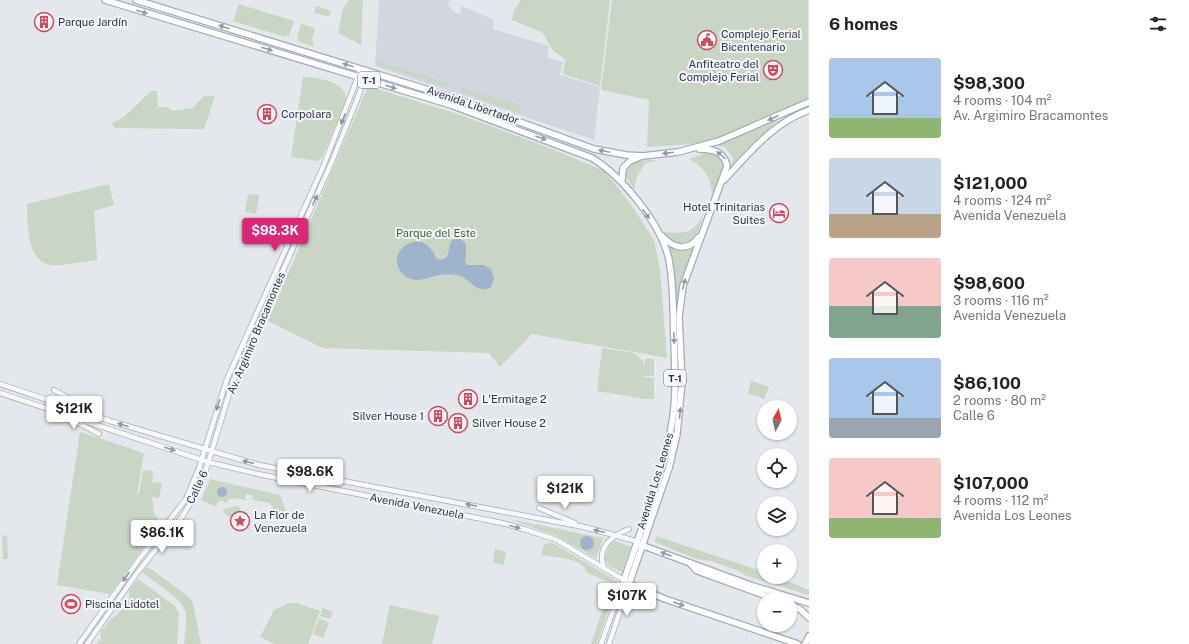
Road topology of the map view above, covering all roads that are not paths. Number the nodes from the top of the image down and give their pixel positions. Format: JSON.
{"nodes":[{"id":1,"x":105,"y":0,"type":"edge"},
{"id":2,"x":136,"y":0,"type":"edge"},
{"id":3,"x":364,"y":70,"type":"junction"},
{"id":4,"x":359,"y":77,"type":"junction"},
{"id":5,"x":366,"y":79,"type":"junction"},
{"id":6,"x":809,"y":102,"type":"edge"},
{"id":7,"x":809,"y":110,"type":"edge"},
{"id":8,"x":693,"y":149,"type":"junction"},
{"id":9,"x":643,"y":156,"type":"junction"},
{"id":10,"x":623,"y":182,"type":"junction"},
{"id":11,"x":723,"y":182,"type":"junction"},
{"id":12,"x":659,"y":233,"type":"junction"},
{"id":13,"x":703,"y":233,"type":"junction"},
{"id":14,"x":0,"y":384,"type":"edge"},
{"id":15,"x":54,"y":390,"type":"dead end"},
{"id":16,"x":0,"y":393,"type":"edge"},
{"id":17,"x":57,"y":412,"type":"junction"},
{"id":18,"x":110,"y":421,"type":"junction"},
{"id":19,"x":99,"y":434,"type":"dead end"},
{"id":20,"x":214,"y":442,"type":"joint"},
{"id":21,"x":204,"y":450,"type":"junction"},
{"id":22,"x":210,"y":452,"type":"junction"},
{"id":23,"x":202,"y":460,"type":"junction"},
{"id":24,"x":208,"y":462,"type":"junction"},
{"id":25,"x":539,"y":508,"type":"dead end"},
{"id":26,"x":584,"y":527,"type":"junction"},
{"id":27,"x":629,"y":529,"type":"dead end"},
{"id":28,"x":614,"y":535,"type":"junction"},
{"id":29,"x":636,"y":541,"type":"junction"},
{"id":30,"x":643,"y":546,"type":"junction"},
{"id":31,"x":690,"y":563,"type":"junction"},
{"id":32,"x":604,"y":568,"type":"junction"},
{"id":33,"x":624,"y":580,"type":"junction"},
{"id":34,"x":630,"y":584,"type":"junction"},
{"id":35,"x":753,"y":586,"type":"junction"},
{"id":36,"x":757,"y":592,"type":"edge"},
{"id":37,"x":809,"y":599,"type":"edge"},
{"id":38,"x":809,"y":603,"type":"edge"},
{"id":39,"x":797,"y":608,"type":"edge"},
{"id":40,"x":809,"y":618,"type":"edge"},
{"id":41,"x":809,"y":636,"type":"edge"},
{"id":42,"x":81,"y":643,"type":"edge"},
{"id":43,"x":87,"y":644,"type":"edge"},
{"id":44,"x":602,"y":644,"type":"edge"},
{"id":45,"x":609,"y":644,"type":"edge"},
{"id":46,"x":798,"y":644,"type":"edge"},
{"id":47,"x":805,"y":644,"type":"edge"}],
"edges":[{"from":1,"to":4,"type":"main road","name":"Avenida Libertador","number":"T-1","one_way":true},
{"from":3,"to":2,"type":"main road","name":"Avenida Libertador","number":"T-1","one_way":true},
{"from":3,"to":4,"type":"street"},
{"from":3,"to":5,"type":"street","name":"Av. Argimiro Bracamontes"},
{"from":9,"to":3,"type":"main road","name":"Avenida Libertador","number":"T-1","one_way":true},
{"from":4,"to":5,"type":"main road","name":"Avenida Libertador","number":"T-1"},
{"from":4,"to":21,"type":"street","one_way":true},
{"from":5,"to":10,"type":"main road","name":"Avenida Libertador","number":"T-1","one_way":true},
{"from":20,"to":5,"type":"street","name":"Av. Argimiro Bracamontes","one_way":true},
{"from":6,"to":8,"type":"main road","name":"Avenida Libertador","one_way":true},
{"from":7,"to":11,"type":"main road"},
{"from":8,"to":9,"type":"main road","name":"Avenida Libertador","number":"T-1","one_way":true},
{"from":11,"to":8,"type":"main road","number":"T-1","one_way":true},
{"from":9,"to":10,"type":"main road","number":"T-1"},
{"from":10,"to":12,"type":"main road","name":"Avenida Los Leones","number":"T-1","one_way":true},
{"from":11,"to":13,"type":"main road","name":"Avenida Los Leones","number":"T-1"},
{"from":12,"to":13,"type":"main road","number":"T-1"},
{"from":12,"to":29,"type":"main road","name":"Avenida Los Leones","number":"T-1","one_way":true},
{"from":30,"to":13,"type":"main road","name":"Avenida Los Leones","number":"T-1","one_way":true},
{"from":14,"to":18,"type":"street","name":"Avenida Venezuela"},
{"from":15,"to":18,"type":"street"},
{"from":16,"to":17,"type":"street","name":"Avenida Venezuela"},
{"from":17,"to":19,"type":"street"},
{"from":17,"to":23,"type":"street","name":"Avenida Venezuela","one_way":true},
{"from":21,"to":18,"type":"street","name":"Avenida Venezuela","one_way":true},
{"from":20,"to":22,"type":"street","name":"Calle 6"},
{"from":21,"to":22,"type":"street","name":"Avenida Venezuela"},
{"from":21,"to":23,"type":"street"},
{"from":22,"to":24,"type":"street","name":"Calle 6"},
{"from":26,"to":22,"type":"street","name":"Avenida Venezuela","one_way":true},
{"from":23,"to":24,"type":"street","name":"Avenida Venezuela"},
{"from":23,"to":42,"type":"street","one_way":true},
{"from":24,"to":32,"type":"street","name":"Avenida Venezuela","one_way":true},
{"from":24,"to":43,"type":"street","name":"Calle 6"},
{"from":25,"to":26,"type":"street"},
{"from":28,"to":26,"type":"street","name":"Avenida Venezuela","one_way":true},
{"from":27,"to":28,"type":"street"},
{"from":28,"to":29,"type":"street","name":"Avenida Venezuela"},
{"from":28,"to":32,"type":"street"},
{"from":29,"to":30,"type":"main road","name":"Avenida Venezuela"},
{"from":29,"to":33,"type":"main road","name":"Avenida Los Leones","number":"T-1"},
{"from":31,"to":30,"type":"main road","name":"Avenida Venezuela","one_way":true},
{"from":30,"to":34,"type":"main road","name":"Avenida Los Leones","number":"T-1"},
{"from":31,"to":35,"type":"main road","name":"Avenida Venezuela"},
{"from":31,"to":36,"type":"main road"},
{"from":32,"to":33,"type":"street","name":"Avenida Venezuela"},
{"from":33,"to":34,"type":"main road","name":"Avenida Venezuela"},
{"from":33,"to":44,"type":"street","name":"Avenida Los Leones"},
{"from":34,"to":45,"type":"street","name":"Avenida Los Leones"},
{"from":34,"to":46,"type":"main road","name":"Avenida Venezuela","one_way":true},
{"from":35,"to":37,"type":"main road"},
{"from":35,"to":38,"type":"main road","name":"Avenida Venezuela"},
{"from":39,"to":40,"type":"main road"},
{"from":41,"to":47,"type":"main road"}]}
